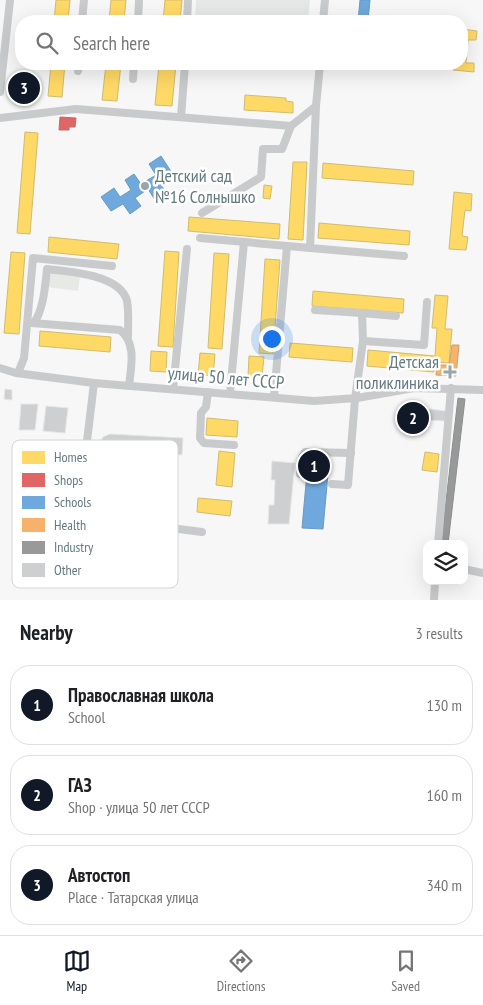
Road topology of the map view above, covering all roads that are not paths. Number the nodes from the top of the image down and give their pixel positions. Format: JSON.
{"nodes":[{"id":1,"x":10,"y":0,"type":"edge"},
{"id":2,"x":84,"y":0,"type":"edge"},
{"id":3,"x":139,"y":0,"type":"edge"},
{"id":4,"x":188,"y":0,"type":"edge"},
{"id":5,"x":325,"y":0,"type":"edge"},
{"id":6,"x":83,"y":15,"type":"edge"},
{"id":7,"x":138,"y":15,"type":"edge"},
{"id":8,"x":187,"y":15,"type":"edge"},
{"id":9,"x":324,"y":15,"type":"edge"},
{"id":10,"x":134,"y":70,"type":"edge"},
{"id":11,"x":185,"y":70,"type":"edge"},
{"id":12,"x":319,"y":70,"type":"edge"},
{"id":13,"x":133,"y":79,"type":"dead end"},
{"id":14,"x":0,"y":92,"type":"edge"},
{"id":15,"x":316,"y":106,"type":"junction"},
{"id":16,"x":181,"y":117,"type":"junction"},
{"id":17,"x":0,"y":118,"type":"edge"},
{"id":18,"x":291,"y":126,"type":"junction"},
{"id":19,"x":202,"y":213,"type":"dead end"},
{"id":20,"x":200,"y":238,"type":"dead end"},
{"id":21,"x":244,"y":242,"type":"junction"},
{"id":22,"x":287,"y":246,"type":"junction"},
{"id":23,"x":310,"y":248,"type":"junction"},
{"id":24,"x":187,"y":249,"type":"dead end"},
{"id":25,"x":404,"y":256,"type":"dead end"},
{"id":26,"x":112,"y":266,"type":"dead end"},
{"id":27,"x":427,"y":302,"type":"dead end"},
{"id":28,"x":315,"y":310,"type":"dead end"},
{"id":29,"x":362,"y":313,"type":"junction"},
{"id":30,"x":396,"y":316,"type":"dead end"},
{"id":31,"x":31,"y":323,"type":"junction"},
{"id":32,"x":128,"y":336,"type":"junction"},
{"id":33,"x":362,"y":341,"type":"junction"},
{"id":34,"x":0,"y":368,"type":"edge"},
{"id":35,"x":18,"y":373,"type":"junction"},
{"id":36,"x":94,"y":383,"type":"junction"},
{"id":37,"x":129,"y":386,"type":"junction"},
{"id":38,"x":451,"y":388,"type":"junction"},
{"id":39,"x":173,"y":389,"type":"junction"},
{"id":40,"x":483,"y":390,"type":"edge"},
{"id":41,"x":208,"y":392,"type":"junction"},
{"id":42,"x":230,"y":393,"type":"junction"},
{"id":43,"x":274,"y":397,"type":"junction"},
{"id":44,"x":355,"y":399,"type":"junction"},
{"id":45,"x":87,"y":440,"type":"edge"},
{"id":46,"x":234,"y":445,"type":"dead end"},
{"id":47,"x":351,"y":453,"type":"junction"},
{"id":48,"x":300,"y":474,"type":"dead end"},
{"id":49,"x":332,"y":484,"type":"dead end"},
{"id":50,"x":178,"y":529,"type":"edge"},
{"id":51,"x":202,"y":532,"type":"dead end"},
{"id":52,"x":438,"y":540,"type":"edge"},
{"id":53,"x":468,"y":570,"type":"edge"},
{"id":54,"x":483,"y":573,"type":"edge"},
{"id":55,"x":435,"y":585,"type":"edge"},
{"id":56,"x":434,"y":600,"type":"edge"}],
"edges":[{"from":1,"to":14,"type":"street"},
{"from":2,"to":6,"type":"street"},
{"from":3,"to":7,"type":"street"},
{"from":4,"to":8,"type":"street"},
{"from":5,"to":9,"type":"street"},
{"from":10,"to":13,"type":"street"},
{"from":11,"to":16,"type":"street"},
{"from":12,"to":15,"type":"street"},
{"from":15,"to":18,"type":"street"},
{"from":15,"to":23,"type":"street"},
{"from":16,"to":17,"type":"street"},
{"from":16,"to":18,"type":"street"},
{"from":18,"to":19,"type":"street"},
{"from":20,"to":21,"type":"street"},
{"from":21,"to":22,"type":"street"},
{"from":21,"to":42,"type":"street"},
{"from":22,"to":23,"type":"street"},
{"from":22,"to":43,"type":"street"},
{"from":23,"to":25,"type":"street"},
{"from":24,"to":39,"type":"street"},
{"from":26,"to":31,"type":"street"},
{"from":27,"to":33,"type":"street"},
{"from":28,"to":29,"type":"street"},
{"from":29,"to":30,"type":"street"},
{"from":29,"to":33,"type":"street"},
{"from":31,"to":32,"type":"street"},
{"from":31,"to":32,"type":"street"},
{"from":31,"to":35,"type":"street"},
{"from":32,"to":37,"type":"street"},
{"from":33,"to":44,"type":"street"},
{"from":34,"to":35,"type":"street","name":"улица 50 лет СССР"},
{"from":35,"to":36,"type":"street","name":"улица 50 лет СССР"},
{"from":36,"to":37,"type":"street","name":"улица 50 лет СССР"},
{"from":36,"to":45,"type":"street"},
{"from":37,"to":39,"type":"street","name":"улица 50 лет СССР"},
{"from":38,"to":40,"type":"street","name":"улица 50 лет СССР"},
{"from":38,"to":44,"type":"street","name":"улица 50 лет СССР"},
{"from":38,"to":52,"type":"street"},
{"from":39,"to":41,"type":"street","name":"улица 50 лет СССР"},
{"from":41,"to":42,"type":"street","name":"улица 50 лет СССР"},
{"from":41,"to":46,"type":"street"},
{"from":42,"to":43,"type":"street","name":"улица 50 лет СССР"},
{"from":43,"to":44,"type":"street","name":"улица 50 лет СССР"},
{"from":44,"to":47,"type":"street"},
{"from":47,"to":48,"type":"street"},
{"from":47,"to":49,"type":"street"},
{"from":50,"to":51,"type":"street"},
{"from":53,"to":54,"type":"street"},
{"from":55,"to":56,"type":"street"}]}
